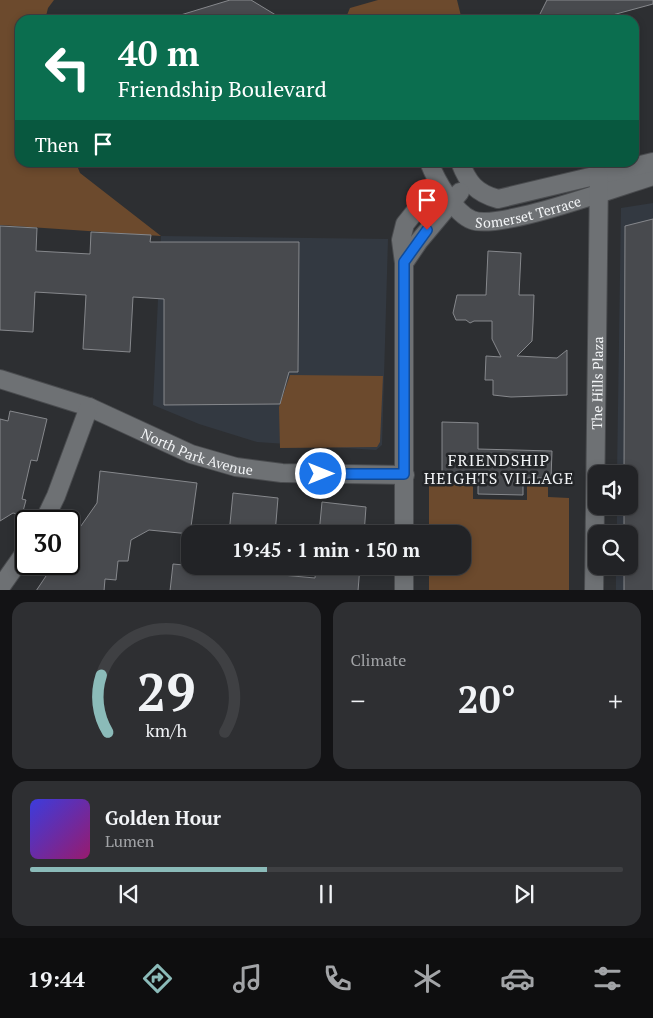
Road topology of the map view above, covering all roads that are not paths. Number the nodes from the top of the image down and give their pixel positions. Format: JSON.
{"nodes":[{"id":1,"x":653,"y":162,"type":"edge"},
{"id":2,"x":431,"y":167,"type":"edge"},
{"id":3,"x":462,"y":167,"type":"edge"},
{"id":4,"x":653,"y":176,"type":"edge"},
{"id":5,"x":469,"y":182,"type":"junction"},
{"id":6,"x":438,"y":183,"type":"junction"},
{"id":7,"x":599,"y":184,"type":"junction"},
{"id":8,"x":452,"y":201,"type":"junction"},
{"id":9,"x":404,"y":262,"type":"junction"},
{"id":10,"x":0,"y":379,"type":"edge"},
{"id":11,"x":89,"y":407,"type":"junction"},
{"id":12,"x":404,"y":474,"type":"junction"},
{"id":13,"x":49,"y":510,"type":"edge"},
{"id":14,"x":404,"y":525,"type":"edge"},
{"id":15,"x":15,"y":567,"type":"edge"},
{"id":16,"x":404,"y":575,"type":"edge"},
{"id":17,"x":0,"y":588,"type":"edge"},
{"id":18,"x":404,"y":590,"type":"edge"},
{"id":19,"x":594,"y":590,"type":"edge"}],
"edges":[{"from":1,"to":7,"type":"street","name":"Somerset Terrace"},
{"from":2,"to":6,"type":"street","name":"Somerset Terrace"},
{"from":3,"to":5,"type":"street","name":"Somerset Terrace"},
{"from":4,"to":7,"type":"street","name":"Somerset Terrace"},
{"from":5,"to":7,"type":"street","name":"Somerset Terrace"},
{"from":5,"to":8,"type":"street"},
{"from":6,"to":8,"type":"street","name":"Somerset Terrace"},
{"from":6,"to":9,"type":"street"},
{"from":7,"to":8,"type":"street","name":"Somerset Terrace"},
{"from":7,"to":19,"type":"street","name":"The Hills Plaza"},
{"from":8,"to":9,"type":"street"},
{"from":9,"to":12,"type":"street"},
{"from":10,"to":11,"type":"street","name":"North Park Avenue"},
{"from":11,"to":12,"type":"street","name":"North Park Avenue"},
{"from":11,"to":13,"type":"street"},
{"from":12,"to":14,"type":"street"},
{"from":15,"to":17,"type":"street"},
{"from":16,"to":18,"type":"street"}]}
